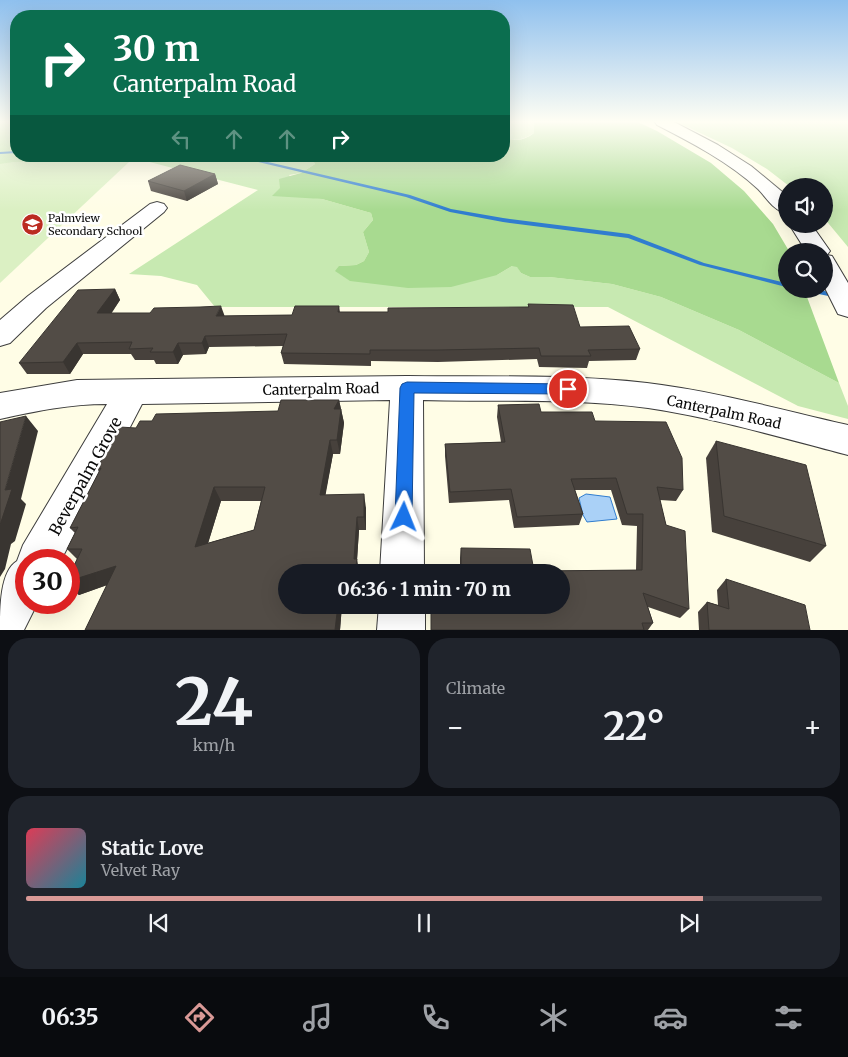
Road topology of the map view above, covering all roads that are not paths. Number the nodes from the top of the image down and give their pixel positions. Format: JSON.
{"nodes":[{"id":1,"x":718,"y":151,"type":"edge"},
{"id":2,"x":778,"y":199,"type":"edge"},
{"id":3,"x":157,"y":208,"type":"dead end"},
{"id":4,"x":833,"y":279,"type":"edge"},
{"id":5,"x":848,"y":308,"type":"edge"},
{"id":6,"x":0,"y":336,"type":"edge"},
{"id":7,"x":407,"y":388,"type":"junction"},
{"id":8,"x":132,"y":391,"type":"junction"},
{"id":9,"x":0,"y":406,"type":"edge"},
{"id":10,"x":848,"y":440,"type":"edge"},
{"id":11,"x":44,"y":549,"type":"edge"},
{"id":12,"x":402,"y":564,"type":"edge"},
{"id":13,"x":15,"y":600,"type":"edge"},
{"id":14,"x":402,"y":614,"type":"edge"},
{"id":15,"x":0,"y":627,"type":"edge"},
{"id":16,"x":401,"y":630,"type":"edge"}],
"edges":[{"from":1,"to":2,"type":"street"},
{"from":3,"to":6,"type":"street"},
{"from":4,"to":5,"type":"street"},
{"from":7,"to":8,"type":"street","name":"Canterpalm Road"},
{"from":7,"to":10,"type":"street","name":"Canterpalm Road"},
{"from":7,"to":12,"type":"street"},
{"from":8,"to":9,"type":"street","name":"Canterpalm Road"},
{"from":8,"to":11,"type":"street","name":"Beverpalm Grove"},
{"from":13,"to":15,"type":"street"},
{"from":14,"to":16,"type":"street"}]}
